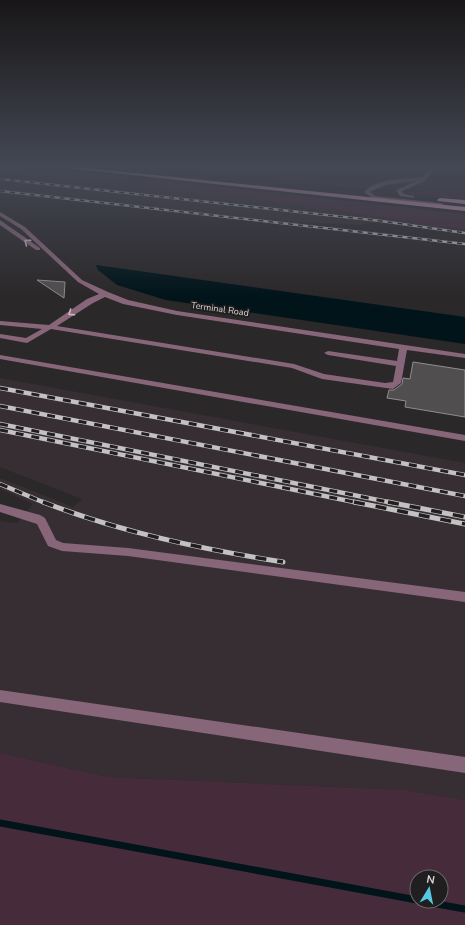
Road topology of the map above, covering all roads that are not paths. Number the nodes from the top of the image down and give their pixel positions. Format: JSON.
{"nodes":[{"id":1,"x":0,"y":214,"type":"edge"},
{"id":2,"x":0,"y":222,"type":"edge"},
{"id":3,"x":70,"y":274,"type":"junction"},
{"id":4,"x":105,"y":294,"type":"junction"},
{"id":5,"x":0,"y":323,"type":"edge"},
{"id":6,"x":50,"y":327,"type":"junction"},
{"id":7,"x":0,"y":336,"type":"edge"},
{"id":8,"x":404,"y":346,"type":"junction"},
{"id":9,"x":328,"y":353,"type":"dead end"},
{"id":10,"x":465,"y":356,"type":"edge"},
{"id":11,"x":0,"y":357,"type":"edge"},
{"id":12,"x":400,"y":364,"type":"junction"},
{"id":13,"x":465,"y":438,"type":"edge"},
{"id":14,"x":0,"y":508,"type":"edge"},
{"id":15,"x":465,"y":597,"type":"edge"},
{"id":16,"x":0,"y":696,"type":"edge"},
{"id":17,"x":465,"y":765,"type":"edge"}],
"edges":[{"from":1,"to":3,"type":"street","name":"Terminal Road"},
{"from":3,"to":2,"type":"street","one_way":true},
{"from":3,"to":4,"type":"street","name":"Terminal Road"},
{"from":4,"to":6,"type":"street","one_way":true},
{"from":4,"to":8,"type":"street","name":"Terminal Road"},
{"from":5,"to":6,"type":"street"},
{"from":6,"to":7,"type":"street"},
{"from":6,"to":12,"type":"street"},
{"from":8,"to":10,"type":"street","name":"Terminal Road"},
{"from":8,"to":12,"type":"street"},
{"from":9,"to":12,"type":"street"},
{"from":11,"to":13,"type":"street"},
{"from":14,"to":15,"type":"street"},
{"from":16,"to":17,"type":"street"}]}
